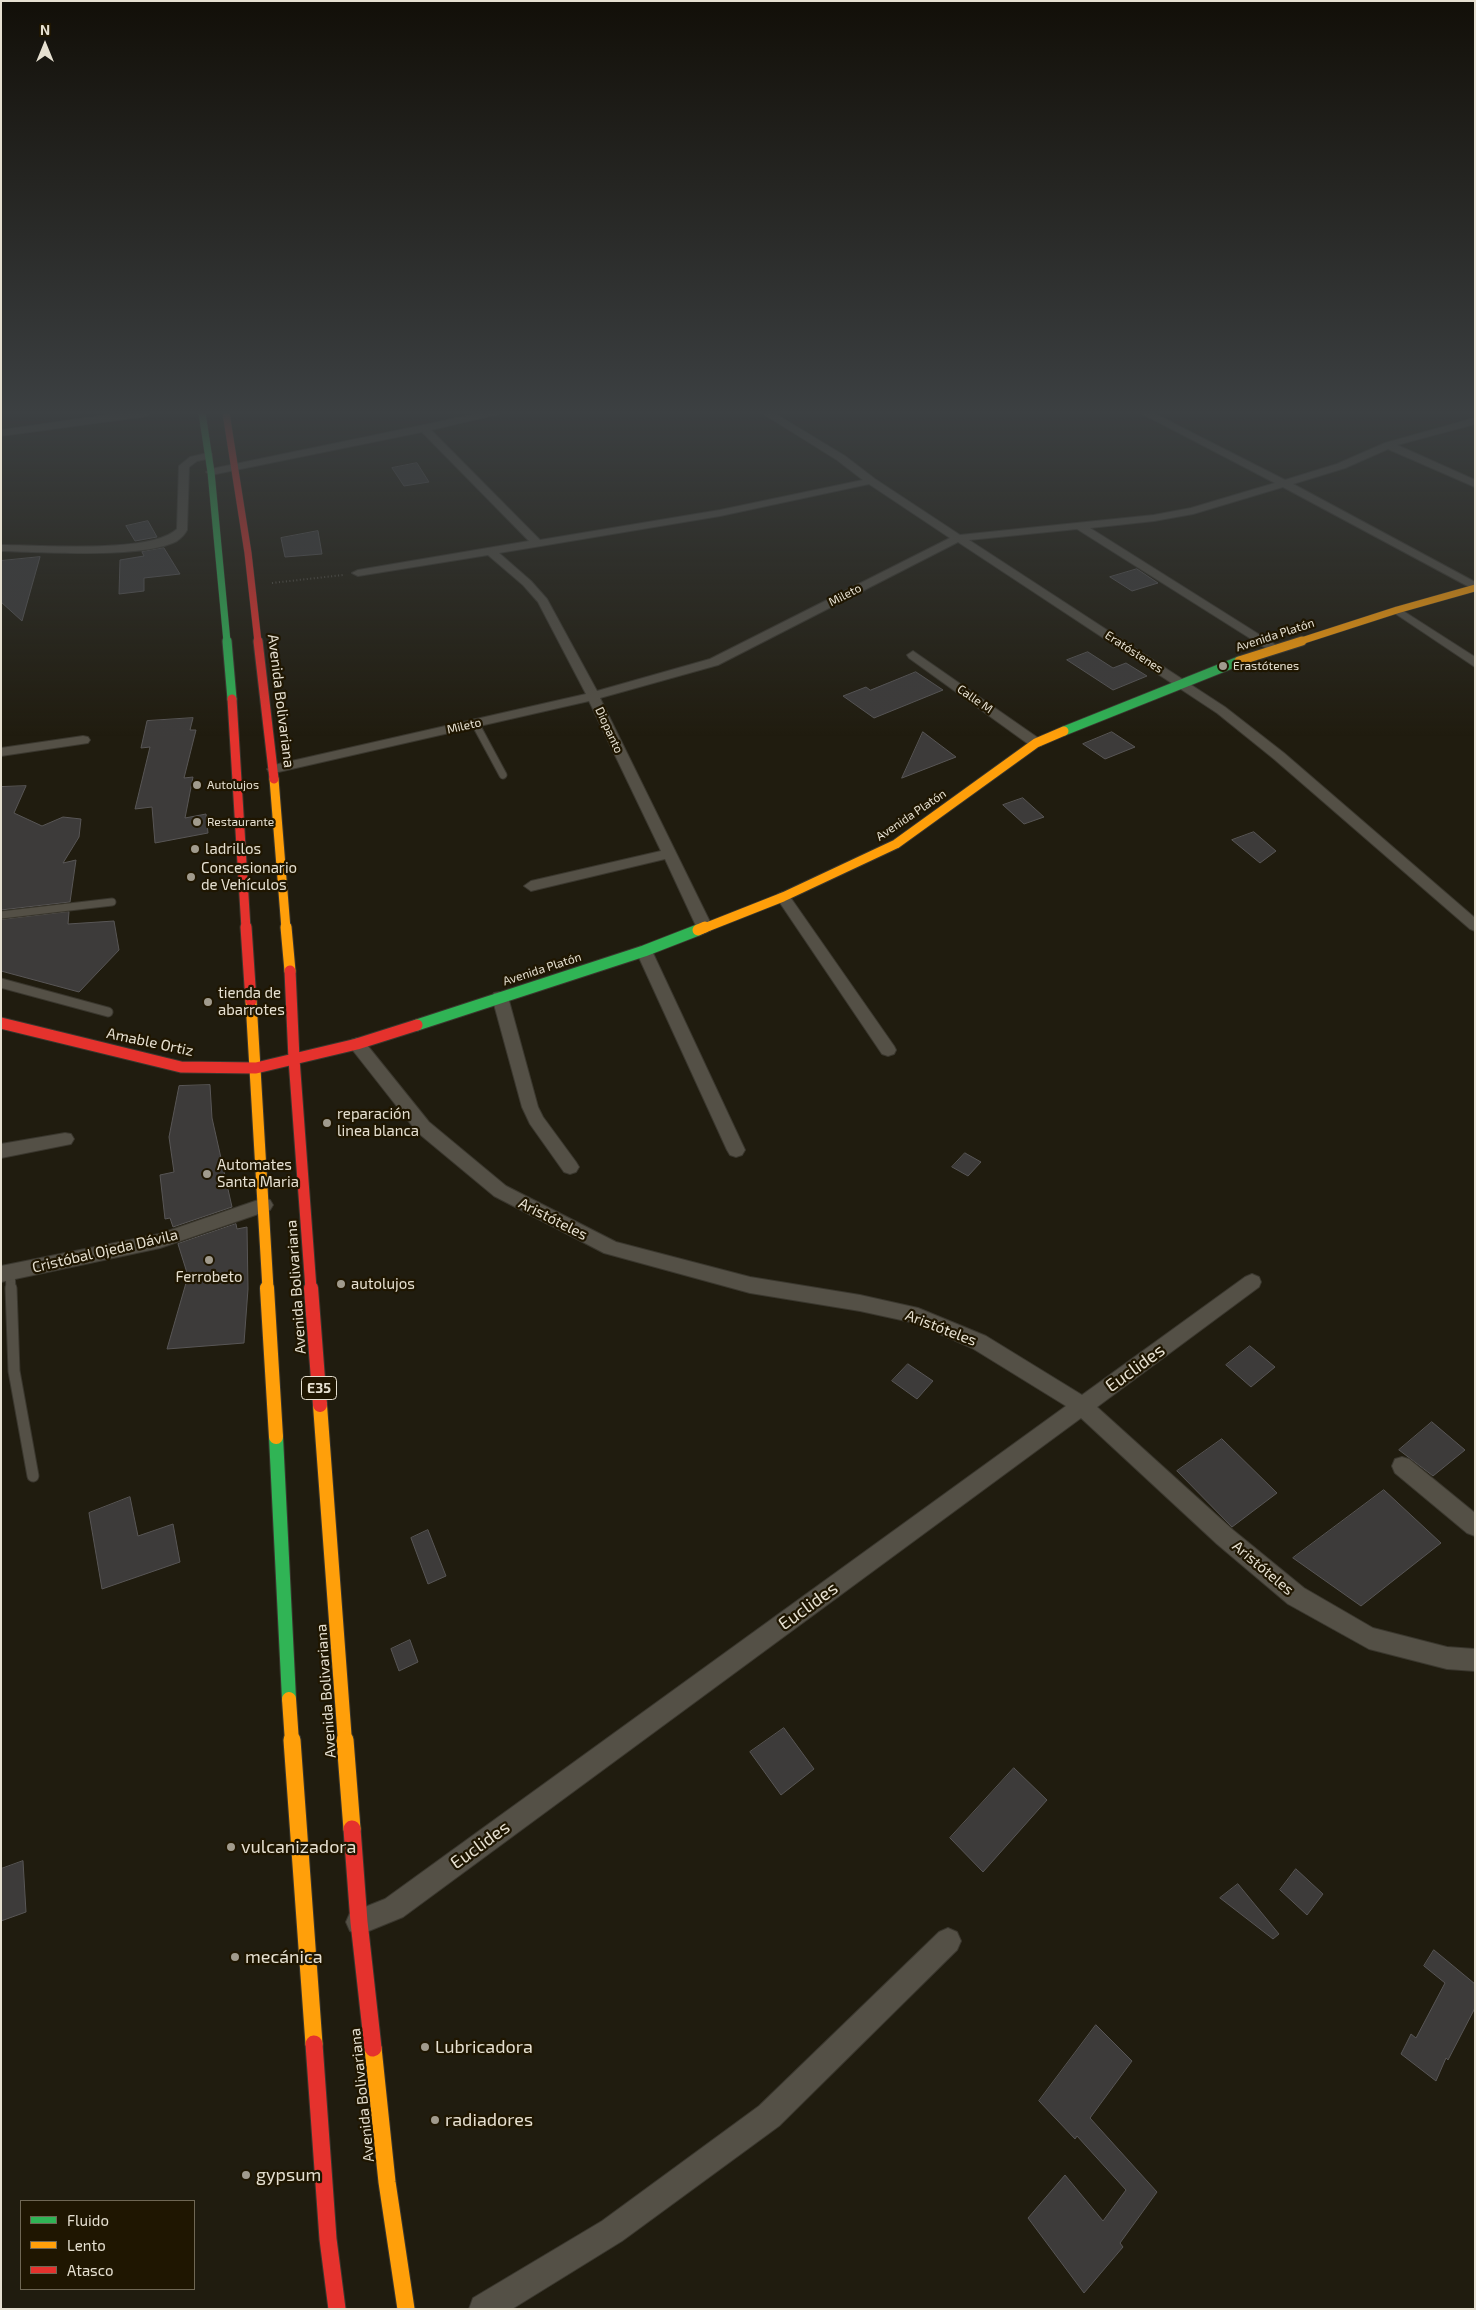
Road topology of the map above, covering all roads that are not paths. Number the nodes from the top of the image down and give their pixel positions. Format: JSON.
{"nodes":[{"id":1,"x":182,"y":521,"type":"edge"},
{"id":2,"x":216,"y":521,"type":"edge"},
{"id":3,"x":243,"y":521,"type":"edge"},
{"id":4,"x":515,"y":521,"type":"edge"},
{"id":5,"x":672,"y":521,"type":"edge"},
{"id":6,"x":932,"y":521,"type":"edge"},
{"id":7,"x":1119,"y":521,"type":"edge"},
{"id":8,"x":1352,"y":521,"type":"edge"},
{"id":9,"x":1080,"y":526,"type":"junction"},
{"id":10,"x":958,"y":538,"type":"junction"},
{"id":11,"x":537,"y":543,"type":"junction"},
{"id":12,"x":1,"y":548,"type":"edge"},
{"id":13,"x":489,"y":550,"type":"junction"},
{"id":14,"x":358,"y":574,"type":"road end"},
{"id":15,"x":1475,"y":588,"type":"edge"},
{"id":16,"x":1397,"y":610,"type":"junction"},
{"id":17,"x":1275,"y":650,"type":"junction"},
{"id":18,"x":913,"y":655,"type":"dead end"},
{"id":19,"x":1475,"y":663,"type":"edge"},
{"id":20,"x":1181,"y":683,"type":"junction"},
{"id":21,"x":593,"y":696,"type":"junction"},
{"id":22,"x":475,"y":723,"type":"junction"},
{"id":23,"x":83,"y":740,"type":"dead end"},
{"id":24,"x":1036,"y":743,"type":"junction"},
{"id":25,"x":1,"y":752,"type":"edge"},
{"id":26,"x":274,"y":769,"type":"junction"},
{"id":27,"x":503,"y":775,"type":"dead end"},
{"id":28,"x":667,"y":854,"type":"junction"},
{"id":29,"x":531,"y":886,"type":"dead end"},
{"id":30,"x":783,"y":897,"type":"junction"},
{"id":31,"x":112,"y":902,"type":"dead end"},
{"id":32,"x":1,"y":915,"type":"edge"},
{"id":33,"x":1475,"y":926,"type":"edge"},
{"id":34,"x":704,"y":928,"type":"junction"},
{"id":35,"x":644,"y":951,"type":"junction"},
{"id":36,"x":1,"y":983,"type":"edge"},
{"id":37,"x":500,"y":997,"type":"junction"},
{"id":38,"x":108,"y":1012,"type":"dead end"},
{"id":39,"x":1,"y":1023,"type":"edge"},
{"id":40,"x":357,"y":1044,"type":"junction"},
{"id":41,"x":888,"y":1050,"type":"dead end"},
{"id":42,"x":294,"y":1059,"type":"junction"},
{"id":43,"x":256,"y":1068,"type":"junction"},
{"id":44,"x":64,"y":1139,"type":"dead end"},
{"id":45,"x":736,"y":1150,"type":"dead end"},
{"id":46,"x":1,"y":1151,"type":"edge"},
{"id":47,"x":570,"y":1167,"type":"dead end"},
{"id":48,"x":264,"y":1205,"type":"junction"},
{"id":49,"x":5,"y":1273,"type":"edge"},
{"id":50,"x":1252,"y":1282,"type":"dead end"},
{"id":51,"x":1082,"y":1406,"type":"junction"},
{"id":52,"x":1402,"y":1466,"type":"dead end"},
{"id":53,"x":33,"y":1476,"type":"dead end"},
{"id":54,"x":1475,"y":1526,"type":"edge"},
{"id":55,"x":1475,"y":1660,"type":"edge"},
{"id":56,"x":358,"y":1922,"type":"junction"},
{"id":57,"x":948,"y":1941,"type":"dead end"},
{"id":58,"x":337,"y":2309,"type":"edge"},
{"id":59,"x":406,"y":2309,"type":"edge"},
{"id":60,"x":484,"y":2309,"type":"edge"}],
"edges":[{"from":1,"to":12,"type":"street"},
{"from":2,"to":43,"type":"main road","name":"Avenida Bolivariana"},
{"from":3,"to":26,"type":"main road","name":"Avenida Bolivariana","number":"E35"},
{"from":4,"to":11,"type":"street"},
{"from":5,"to":11,"type":"street"},
{"from":6,"to":10,"type":"street","name":"Eratóstenes"},
{"from":7,"to":9,"type":"street","name":"Mileto"},
{"from":8,"to":15,"type":"street"},
{"from":9,"to":10,"type":"street","name":"Mileto"},
{"from":9,"to":17,"type":"street"},
{"from":10,"to":20,"type":"street","name":"Eratóstenes"},
{"from":10,"to":21,"type":"street","name":"Mileto"},
{"from":11,"to":13,"type":"street"},
{"from":13,"to":14,"type":"street"},
{"from":13,"to":21,"type":"street","name":"Diopanto"},
{"from":15,"to":16,"type":"main road","name":"Avenida Platón"},
{"from":16,"to":17,"type":"main road","name":"Avenida Platón"},
{"from":16,"to":19,"type":"street"},
{"from":17,"to":20,"type":"main road","name":"Avenida Platón"},
{"from":18,"to":24,"type":"street","name":"Calle M"},
{"from":20,"to":24,"type":"main road","name":"Avenida Platón"},
{"from":20,"to":33,"type":"street","name":"Eratóstenes"},
{"from":21,"to":22,"type":"street","name":"Mileto"},
{"from":21,"to":28,"type":"street","name":"Diopanto"},
{"from":22,"to":26,"type":"street","name":"Mileto"},
{"from":22,"to":27,"type":"lane"},
{"from":23,"to":25,"type":"street"},
{"from":24,"to":30,"type":"main road","name":"Avenida Platón"},
{"from":26,"to":42,"type":"main road","name":"Avenida Bolivariana","number":"E35"},
{"from":28,"to":29,"type":"street"},
{"from":28,"to":34,"type":"street","name":"Diopanto"},
{"from":30,"to":34,"type":"main road","name":"Avenida Platón"},
{"from":30,"to":41,"type":"street"},
{"from":31,"to":32,"type":"lane"},
{"from":34,"to":35,"type":"main road","name":"Avenida Platón"},
{"from":35,"to":37,"type":"main road","name":"Avenida Platón"},
{"from":35,"to":45,"type":"street"},
{"from":36,"to":38,"type":"lane"},
{"from":37,"to":40,"type":"main road","name":"Avenida Platón"},
{"from":37,"to":47,"type":"street"},
{"from":39,"to":43,"type":"main road","name":"Amable Ortiz"},
{"from":40,"to":42,"type":"main road","name":"Avenida Platón"},
{"from":40,"to":51,"type":"street","name":"Aristóteles"},
{"from":42,"to":43,"type":"main road","name":"Amable Ortiz"},
{"from":42,"to":56,"type":"main road","name":"Avenida Bolivariana","number":"E35"},
{"from":43,"to":48,"type":"main road","name":"Avenida Bolivariana"},
{"from":44,"to":46,"type":"street"},
{"from":48,"to":49,"type":"street","name":"Cristóbal Ojeda Dávila"},
{"from":48,"to":58,"type":"main road","name":"Avenida Bolivariana"},
{"from":49,"to":53,"type":"lane"},
{"from":50,"to":51,"type":"street","name":"Euclides"},
{"from":51,"to":55,"type":"street","name":"Aristóteles"},
{"from":51,"to":56,"type":"street","name":"Euclides"},
{"from":52,"to":54,"type":"street"},
{"from":56,"to":59,"type":"main road","name":"Avenida Bolivariana","number":"E35"},
{"from":57,"to":60,"type":"street"}]}
